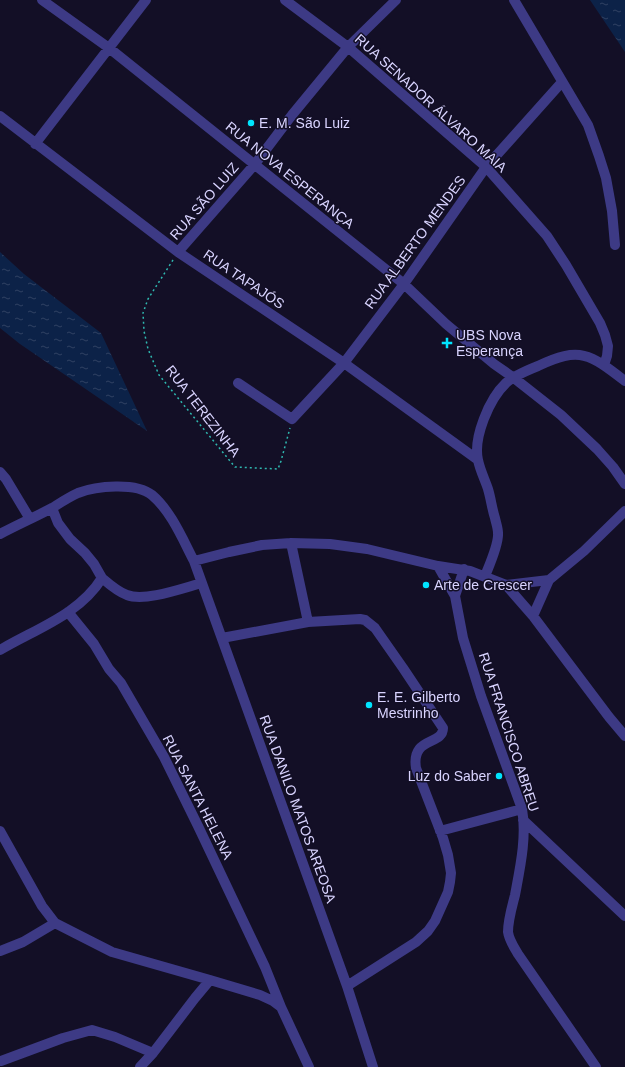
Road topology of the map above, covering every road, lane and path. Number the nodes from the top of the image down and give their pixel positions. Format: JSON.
{"nodes":[{"id":1,"x":42,"y":0,"type":"edge"},
{"id":2,"x":146,"y":0,"type":"edge"},
{"id":3,"x":285,"y":0,"type":"edge"},
{"id":4,"x":396,"y":0,"type":"edge"},
{"id":5,"x":514,"y":0,"type":"edge"},
{"id":6,"x":348,"y":47,"type":"junction"},
{"id":7,"x":109,"y":48,"type":"junction"},
{"id":8,"x":562,"y":82,"type":"junction"},
{"id":9,"x":0,"y":116,"type":"edge"},
{"id":10,"x":35,"y":144,"type":"junction"},
{"id":11,"x":255,"y":164,"type":"junction"},
{"id":12,"x":486,"y":166,"type":"junction"},
{"id":13,"x":615,"y":245,"type":"dead end"},
{"id":14,"x":178,"y":252,"type":"junction"},
{"id":15,"x":404,"y":284,"type":"junction"},
{"id":16,"x":148,"y":299,"type":"joint"},
{"id":17,"x":344,"y":363,"type":"junction"},
{"id":18,"x":604,"y":365,"type":"junction"},
{"id":19,"x":514,"y":378,"type":"junction"},
{"id":20,"x":625,"y":381,"type":"edge"},
{"id":21,"x":238,"y":383,"type":"dead end"},
{"id":22,"x":292,"y":419,"type":"junction"},
{"id":23,"x":478,"y":460,"type":"junction"},
{"id":24,"x":0,"y":472,"type":"edge"},
{"id":25,"x":625,"y":484,"type":"edge"},
{"id":26,"x":52,"y":508,"type":"junction"},
{"id":27,"x":625,"y":511,"type":"edge"},
{"id":28,"x":30,"y":519,"type":"junction"},
{"id":29,"x":0,"y":534,"type":"edge"},
{"id":30,"x":291,"y":543,"type":"junction"},
{"id":31,"x":194,"y":561,"type":"junction"},
{"id":32,"x":438,"y":566,"type":"junction"},
{"id":33,"x":464,"y":570,"type":"junction"},
{"id":34,"x":485,"y":576,"type":"junction"},
{"id":35,"x":102,"y":578,"type":"junction"},
{"id":36,"x":550,"y":580,"type":"junction"},
{"id":37,"x":202,"y":583,"type":"junction"},
{"id":38,"x":506,"y":585,"type":"junction"},
{"id":39,"x":455,"y":596,"type":"junction"},
{"id":40,"x":68,"y":612,"type":"junction"},
{"id":41,"x":533,"y":616,"type":"junction"},
{"id":42,"x":308,"y":622,"type":"junction"},
{"id":43,"x":222,"y":638,"type":"junction"},
{"id":44,"x":0,"y":650,"type":"edge"},
{"id":45,"x":625,"y":736,"type":"edge"},
{"id":46,"x":522,"y":809,"type":"junction"},
{"id":47,"x":524,"y":820,"type":"junction"},
{"id":48,"x":0,"y":831,"type":"edge"},
{"id":49,"x":440,"y":831,"type":"junction"},
{"id":50,"x":625,"y":916,"type":"edge"},
{"id":51,"x":55,"y":924,"type":"junction"},
{"id":52,"x":0,"y":951,"type":"edge"},
{"id":53,"x":210,"y":980,"type":"junction"},
{"id":54,"x":347,"y":986,"type":"junction"},
{"id":55,"x":281,"y":1007,"type":"junction"},
{"id":56,"x":152,"y":1053,"type":"junction"},
{"id":57,"x":1,"y":1061,"type":"dead end"},
{"id":58,"x":140,"y":1067,"type":"edge"},
{"id":59,"x":309,"y":1067,"type":"edge"},
{"id":60,"x":373,"y":1067,"type":"edge"},
{"id":61,"x":596,"y":1067,"type":"edge"}],
"edges":[{"from":1,"to":7,"type":"street","name":"RUA NOVA ESPERANÇA"},
{"from":2,"to":7,"type":"street"},
{"from":3,"to":6,"type":"street","name":"RUA SENADOR ÁLVARO MAIA"},
{"from":4,"to":6,"type":"street","name":"RUA SÃO LUIZ"},
{"from":5,"to":8,"type":"street"},
{"from":6,"to":11,"type":"street","name":"RUA SÃO LUIZ"},
{"from":6,"to":12,"type":"street","name":"RUA SENADOR ÁLVARO MAIA"},
{"from":7,"to":10,"type":"street"},
{"from":7,"to":11,"type":"street","name":"RUA NOVA ESPERANÇA"},
{"from":8,"to":12,"type":"street","name":"RUA ALBERTO MENDES"},
{"from":8,"to":13,"type":"street"},
{"from":9,"to":10,"type":"street","name":"RUA TAPAJÓS"},
{"from":10,"to":14,"type":"street","name":"RUA TAPAJÓS"},
{"from":11,"to":14,"type":"street","name":"RUA SÃO LUIZ"},
{"from":11,"to":15,"type":"street","name":"RUA NOVA ESPERANÇA"},
{"from":12,"to":15,"type":"street","name":"RUA ALBERTO MENDES"},
{"from":12,"to":18,"type":"street","name":"RUA SENADOR ÁLVARO MAIA"},
{"from":14,"to":16,"type":"path","name":"RUA SÃO LUIZ"},
{"from":14,"to":17,"type":"street","name":"RUA TAPAJÓS"},
{"from":15,"to":17,"type":"street","name":"RUA ALBERTO MENDES"},
{"from":15,"to":19,"type":"street","name":"RUA NOVA ESPERANÇA"},
{"from":16,"to":22,"type":"path","name":"RUA TEREZINHA"},
{"from":17,"to":22,"type":"street","name":"RUA ALBERTO MENDES"},
{"from":17,"to":23,"type":"street","name":"RUA TAPAJÓS"},
{"from":18,"to":19,"type":"street"},
{"from":18,"to":20,"type":"street"},
{"from":19,"to":23,"type":"street"},
{"from":19,"to":25,"type":"street","name":"RUA NOVA ESPERANÇA"},
{"from":21,"to":22,"type":"street"},
{"from":23,"to":34,"type":"street"},
{"from":24,"to":28,"type":"street"},
{"from":26,"to":28,"type":"street","name":"RUA DANILO MATOS AREOSA"},
{"from":26,"to":31,"type":"street","name":"RUA DANILO MATOS AREOSA"},
{"from":26,"to":35,"type":"street"},
{"from":27,"to":36,"type":"street"},
{"from":28,"to":29,"type":"street","name":"RUA DANILO MATOS AREOSA"},
{"from":30,"to":31,"type":"street"},
{"from":30,"to":32,"type":"street"},
{"from":30,"to":42,"type":"street"},
{"from":31,"to":37,"type":"street","name":"RUA DANILO MATOS AREOSA"},
{"from":32,"to":33,"type":"street"},
{"from":32,"to":39,"type":"street","name":"RUA FRANCISCO ABREU"},
{"from":33,"to":34,"type":"street"},
{"from":33,"to":39,"type":"street","name":"RUA FRANCISCO ABREU"},
{"from":34,"to":38,"type":"street"},
{"from":35,"to":37,"type":"street"},
{"from":35,"to":40,"type":"street"},
{"from":36,"to":38,"type":"street"},
{"from":36,"to":41,"type":"street"},
{"from":37,"to":43,"type":"street","name":"RUA DANILO MATOS AREOSA"},
{"from":38,"to":41,"type":"street"},
{"from":39,"to":46,"type":"street","name":"RUA FRANCISCO ABREU"},
{"from":40,"to":44,"type":"street"},
{"from":40,"to":55,"type":"street","name":"RUA SANTA HELENA"},
{"from":41,"to":45,"type":"street"},
{"from":42,"to":43,"type":"street"},
{"from":42,"to":49,"type":"street"},
{"from":43,"to":54,"type":"street","name":"RUA DANILO MATOS AREOSA"},
{"from":46,"to":47,"type":"street","name":"RUA FRANCISCO ABREU"},
{"from":46,"to":49,"type":"street"},
{"from":47,"to":50,"type":"street"},
{"from":47,"to":61,"type":"street","name":"RUA FRANCISCO ABREU"},
{"from":48,"to":51,"type":"street"},
{"from":49,"to":54,"type":"street"},
{"from":51,"to":52,"type":"street"},
{"from":51,"to":53,"type":"street"},
{"from":53,"to":55,"type":"street"},
{"from":53,"to":56,"type":"street"},
{"from":54,"to":60,"type":"street","name":"RUA DANILO MATOS AREOSA"},
{"from":55,"to":59,"type":"street","name":"RUA SANTA HELENA"},
{"from":56,"to":57,"type":"street"},
{"from":56,"to":58,"type":"street"}]}
